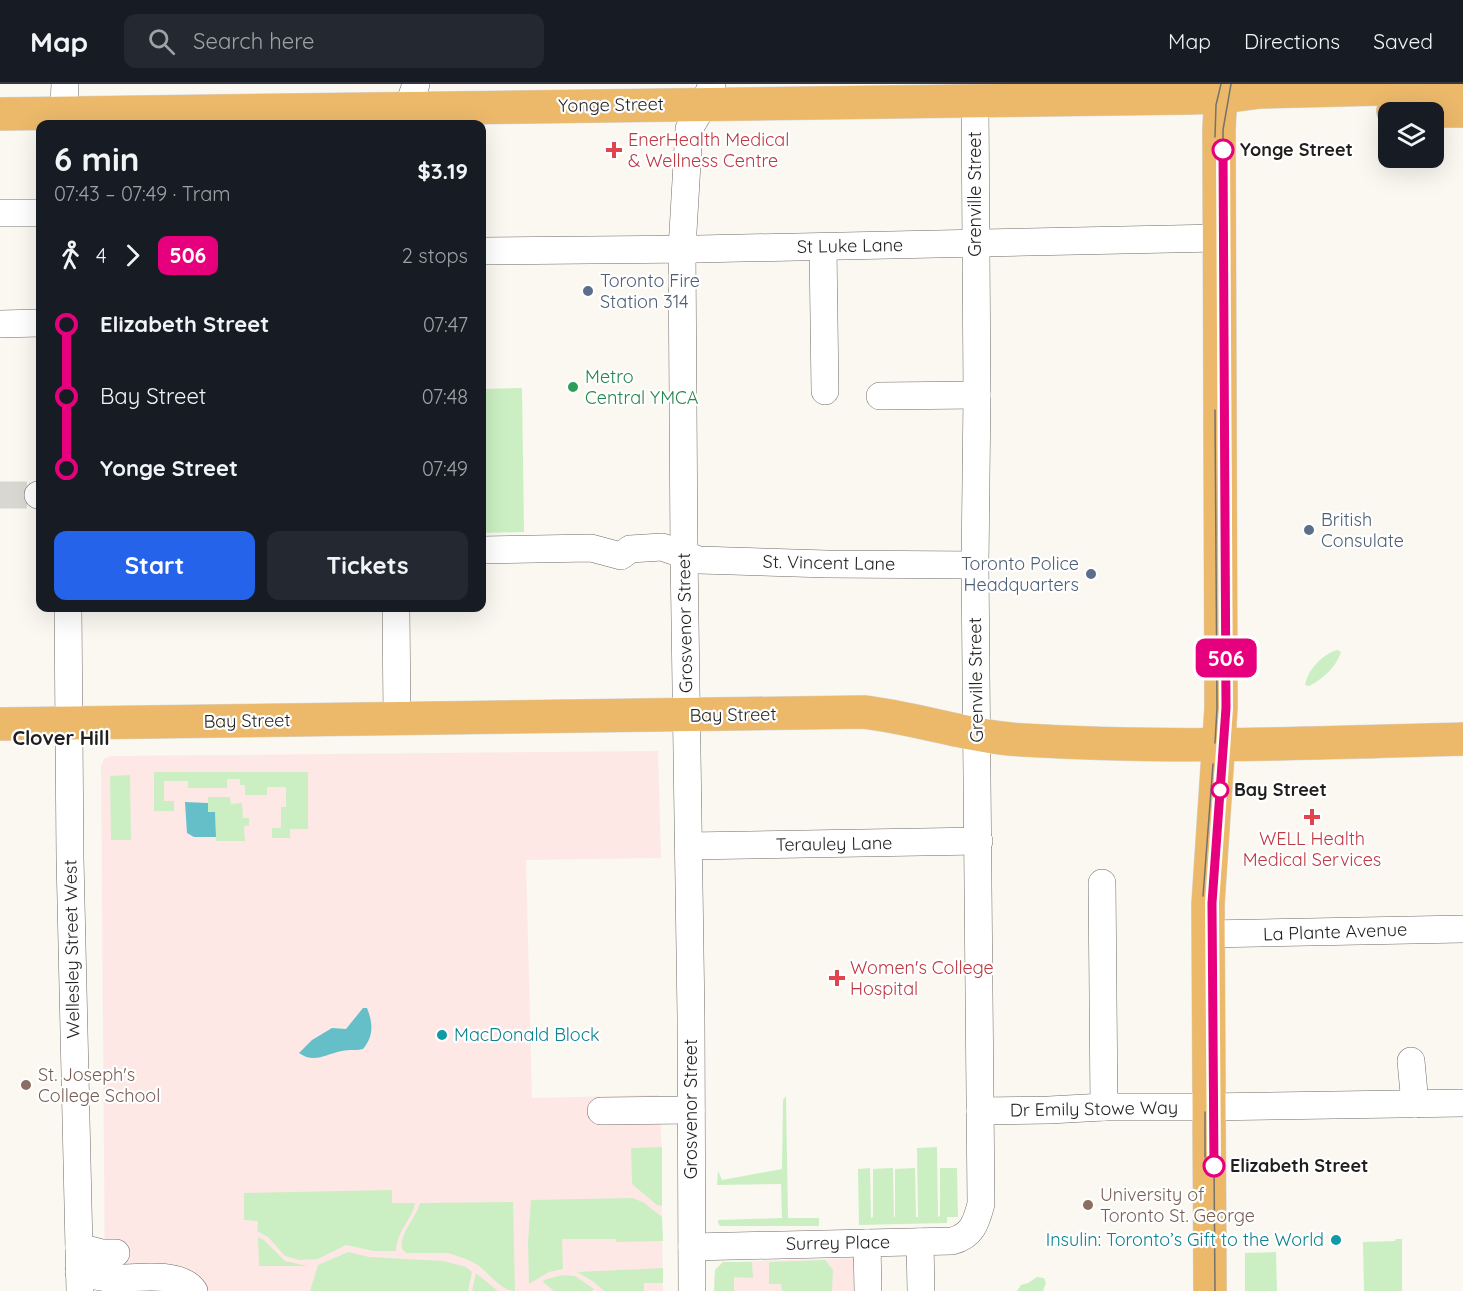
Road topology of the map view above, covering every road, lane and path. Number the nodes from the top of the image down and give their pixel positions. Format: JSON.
{"nodes":[{"id":1,"x":1463,"y":87,"type":"edge"},
{"id":2,"x":1224,"y":91,"type":"edge"},
{"id":3,"x":1009,"y":92,"type":"edge"},
{"id":4,"x":708,"y":94,"type":"edge"},
{"id":5,"x":975,"y":101,"type":"junction"},
{"id":6,"x":408,"y":105,"type":"edge"},
{"id":7,"x":64,"y":107,"type":"edge"},
{"id":8,"x":1463,"y":111,"type":"edge"},
{"id":9,"x":0,"y":114,"type":"edge"},
{"id":10,"x":0,"y":213,"type":"edge"},
{"id":11,"x":36,"y":213,"type":"edge"},
{"id":12,"x":1218,"y":238,"type":"junction"},
{"id":13,"x":976,"y":244,"type":"junction"},
{"id":14,"x":823,"y":247,"type":"junction"},
{"id":15,"x":682,"y":249,"type":"junction"},
{"id":16,"x":486,"y":251,"type":"edge"},
{"id":17,"x":36,"y":323,"type":"edge"},
{"id":18,"x":0,"y":324,"type":"edge"},
{"id":19,"x":825,"y":391,"type":"dead end"},
{"id":20,"x":977,"y":395,"type":"junction"},
{"id":21,"x":880,"y":396,"type":"dead end"},
{"id":22,"x":486,"y":550,"type":"edge"},
{"id":23,"x":684,"y":554,"type":"junction"},
{"id":24,"x":975,"y":564,"type":"junction"},
{"id":25,"x":68,"y":612,"type":"edge"},
{"id":26,"x":396,"y":612,"type":"edge"},
{"id":27,"x":686,"y":715,"type":"junction"},
{"id":28,"x":397,"y":719,"type":"junction"},
{"id":29,"x":69,"y":723,"type":"junction"},
{"id":30,"x":0,"y":724,"type":"edge"},
{"id":31,"x":977,"y":734,"type":"junction"},
{"id":32,"x":1463,"y":740,"type":"edge"},
{"id":33,"x":1220,"y":746,"type":"junction"},
{"id":34,"x":979,"y":842,"type":"junction"},
{"id":35,"x":689,"y":846,"type":"junction"},
{"id":36,"x":1102,"y":883,"type":"dead end"},
{"id":37,"x":1463,"y":928,"type":"edge"},
{"id":38,"x":1208,"y":934,"type":"junction"},
{"id":39,"x":1411,"y":1061,"type":"dead end"},
{"id":40,"x":1463,"y":1103,"type":"edge"},
{"id":41,"x":1415,"y":1104,"type":"junction"},
{"id":42,"x":1104,"y":1107,"type":"junction"},
{"id":43,"x":1209,"y":1107,"type":"junction"},
{"id":44,"x":691,"y":1110,"type":"junction"},
{"id":45,"x":601,"y":1111,"type":"dead end"},
{"id":46,"x":980,"y":1111,"type":"junction"},
{"id":47,"x":976,"y":1222,"type":"joint"},
{"id":48,"x":920,"y":1242,"type":"junction"},
{"id":49,"x":867,"y":1243,"type":"junction"},
{"id":50,"x":692,"y":1247,"type":"junction"},
{"id":51,"x":116,"y":1253,"type":"dead end"},
{"id":52,"x":79,"y":1270,"type":"edge"},
{"id":53,"x":194,"y":1291,"type":"edge"},
{"id":54,"x":692,"y":1291,"type":"edge"},
{"id":55,"x":868,"y":1291,"type":"edge"},
{"id":56,"x":921,"y":1291,"type":"edge"},
{"id":57,"x":1210,"y":1291,"type":"edge"}],
"edges":[{"from":1,"to":2,"type":"main road","name":"Yonge Street"},
{"from":2,"to":3,"type":"main road","name":"Yonge Street"},
{"from":2,"to":8,"type":"main road","name":"Yonge Street"},
{"from":2,"to":12,"type":"main road"},
{"from":3,"to":5,"type":"main road","name":"Yonge Street"},
{"from":4,"to":5,"type":"main road","name":"Yonge Street"},
{"from":4,"to":6,"type":"main road","name":"Yonge Street"},
{"from":4,"to":15,"type":"street","name":"Grosvenor Street"},
{"from":5,"to":13,"type":"street","name":"Grenville Street"},
{"from":6,"to":7,"type":"main road","name":"Yonge Street"},
{"from":7,"to":9,"type":"main road","name":"Yonge Street"},
{"from":10,"to":11,"type":"street"},
{"from":12,"to":13,"type":"street","name":"St Luke Lane"},
{"from":12,"to":33,"type":"main road"},
{"from":13,"to":14,"type":"street","name":"St Luke Lane"},
{"from":13,"to":20,"type":"street","name":"Grenville Street"},
{"from":14,"to":15,"type":"street","name":"St Luke Lane"},
{"from":14,"to":19,"type":"street"},
{"from":15,"to":16,"type":"street","name":"St Luke Lane"},
{"from":15,"to":23,"type":"street","name":"Grosvenor Street"},
{"from":17,"to":18,"type":"street"},
{"from":20,"to":21,"type":"street"},
{"from":20,"to":24,"type":"street","name":"Grenville Street"},
{"from":22,"to":23,"type":"street","name":"St. Vincent Lane"},
{"from":23,"to":24,"type":"street","name":"St. Vincent Lane"},
{"from":23,"to":27,"type":"street","name":"Grosvenor Street"},
{"from":24,"to":31,"type":"street","name":"Grenville Street"},
{"from":25,"to":29,"type":"street","name":"Wellesley Street West"},
{"from":26,"to":28,"type":"street"},
{"from":27,"to":28,"type":"main road","name":"Bay Street"},
{"from":27,"to":31,"type":"main road","name":"Bay Street"},
{"from":27,"to":35,"type":"street","name":"Grosvenor Street"},
{"from":28,"to":29,"type":"main road","name":"Bay Street"},
{"from":29,"to":30,"type":"main road","name":"Bay Street"},
{"from":29,"to":52,"type":"street","name":"Wellesley Street West"},
{"from":31,"to":33,"type":"main road","name":"Bay Street"},
{"from":31,"to":34,"type":"street","name":"Grenville Street"},
{"from":32,"to":33,"type":"main road","name":"Bay Street"},
{"from":33,"to":38,"type":"main road"},
{"from":34,"to":35,"type":"street","name":"Terauley Lane"},
{"from":34,"to":46,"type":"street","name":"Grenville Street"},
{"from":35,"to":44,"type":"street","name":"Grosvenor Street"},
{"from":36,"to":42,"type":"street"},
{"from":37,"to":38,"type":"street","name":"La Plante Avenue"},
{"from":38,"to":43,"type":"main road"},
{"from":39,"to":41,"type":"street"},
{"from":40,"to":41,"type":"street"},
{"from":41,"to":43,"type":"street"},
{"from":42,"to":43,"type":"street","name":"Dr Emily Stowe Way"},
{"from":42,"to":46,"type":"street","name":"Dr Emily Stowe Way"},
{"from":43,"to":57,"type":"main road"},
{"from":44,"to":45,"type":"street"},
{"from":44,"to":50,"type":"street","name":"Grosvenor Street"},
{"from":46,"to":47,"type":"street","name":"Grenville Street"},
{"from":47,"to":48,"type":"street","name":"Surrey Place"},
{"from":48,"to":49,"type":"street","name":"Surrey Place"},
{"from":48,"to":56,"type":"street"},
{"from":49,"to":50,"type":"street","name":"Surrey Place"},
{"from":49,"to":55,"type":"street"},
{"from":50,"to":54,"type":"street","name":"Grosvenor Street"},
{"from":51,"to":52,"type":"street"},
{"from":52,"to":53,"type":"street"}]}
